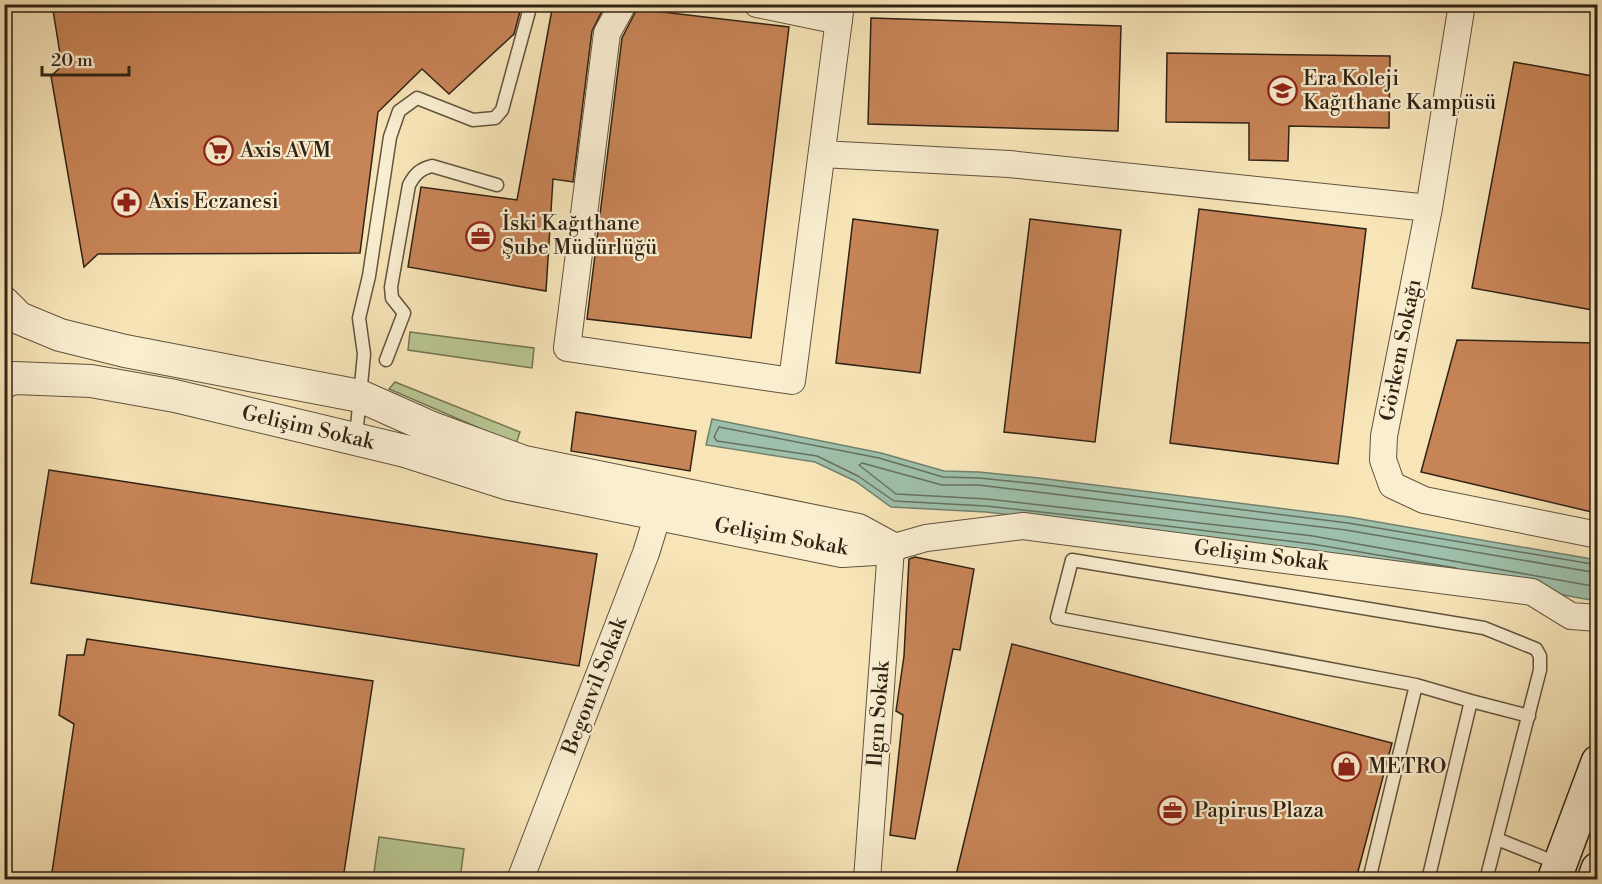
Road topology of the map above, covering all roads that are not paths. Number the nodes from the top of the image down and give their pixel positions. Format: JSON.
{"nodes":[{"id":1,"x":531,"y":4,"type":"edge"},
{"id":2,"x":623,"y":4,"type":"edge"},
{"id":3,"x":757,"y":4,"type":"edge"},
{"id":4,"x":1462,"y":4,"type":"edge"},
{"id":5,"x":840,"y":13,"type":"edge"},
{"id":6,"x":822,"y":154,"type":"junction"},
{"id":7,"x":497,"y":185,"type":"dead end"},
{"id":8,"x":1429,"y":208,"type":"junction"},
{"id":9,"x":4,"y":303,"type":"edge"},
{"id":10,"x":386,"y":360,"type":"dead end"},
{"id":11,"x":4,"y":382,"type":"edge"},
{"id":12,"x":360,"y":396,"type":"junction"},
{"id":13,"x":356,"y":438,"type":"junction"},
{"id":14,"x":661,"y":503,"type":"junction"},
{"id":15,"x":1598,"y":535,"type":"edge"},
{"id":16,"x":891,"y":548,"type":"junction"},
{"id":17,"x":1598,"y":618,"type":"edge"},
{"id":18,"x":1416,"y":685,"type":"junction"},
{"id":19,"x":1471,"y":701,"type":"junction"},
{"id":20,"x":1529,"y":716,"type":"junction"},
{"id":21,"x":1598,"y":762,"type":"edge"},
{"id":22,"x":1497,"y":839,"type":"junction"},
{"id":23,"x":1598,"y":869,"type":"edge"},
{"id":24,"x":1557,"y":872,"type":"edge"},
{"id":25,"x":520,"y":879,"type":"edge"},
{"id":26,"x":867,"y":879,"type":"edge"},
{"id":27,"x":1369,"y":879,"type":"edge"},
{"id":28,"x":1428,"y":879,"type":"edge"},
{"id":29,"x":1486,"y":879,"type":"edge"},
{"id":30,"x":1594,"y":879,"type":"edge"}],
"edges":[{"from":1,"to":12,"type":"lane"},
{"from":2,"to":6,"type":"street"},
{"from":3,"to":5,"type":"street"},
{"from":4,"to":8,"type":"street","name":"Görkem Sokağı"},
{"from":5,"to":6,"type":"street"},
{"from":6,"to":8,"type":"street"},
{"from":7,"to":10,"type":"lane"},
{"from":8,"to":15,"type":"street","name":"Görkem Sokağı"},
{"from":9,"to":12,"type":"street"},
{"from":11,"to":13,"type":"street","name":"Gelişim Sokak"},
{"from":12,"to":13,"type":"lane"},
{"from":12,"to":14,"type":"street"},
{"from":13,"to":14,"type":"street","name":"Gelişim Sokak"},
{"from":14,"to":16,"type":"street","name":"Gelişim Sokak"},
{"from":14,"to":25,"type":"street","name":"Begonvil Sokak"},
{"from":16,"to":17,"type":"street","name":"Gelişim Sokak"},
{"from":16,"to":26,"type":"street","name":"Ilgın Sokak"},
{"from":18,"to":19,"type":"lane"},
{"from":18,"to":20,"type":"lane"},
{"from":18,"to":27,"type":"lane"},
{"from":19,"to":20,"type":"lane"},
{"from":19,"to":28,"type":"lane"},
{"from":20,"to":22,"type":"lane"},
{"from":21,"to":24,"type":"main road"},
{"from":22,"to":24,"type":"lane"},
{"from":22,"to":29,"type":"lane"},
{"from":23,"to":30,"type":"main road"}]}
